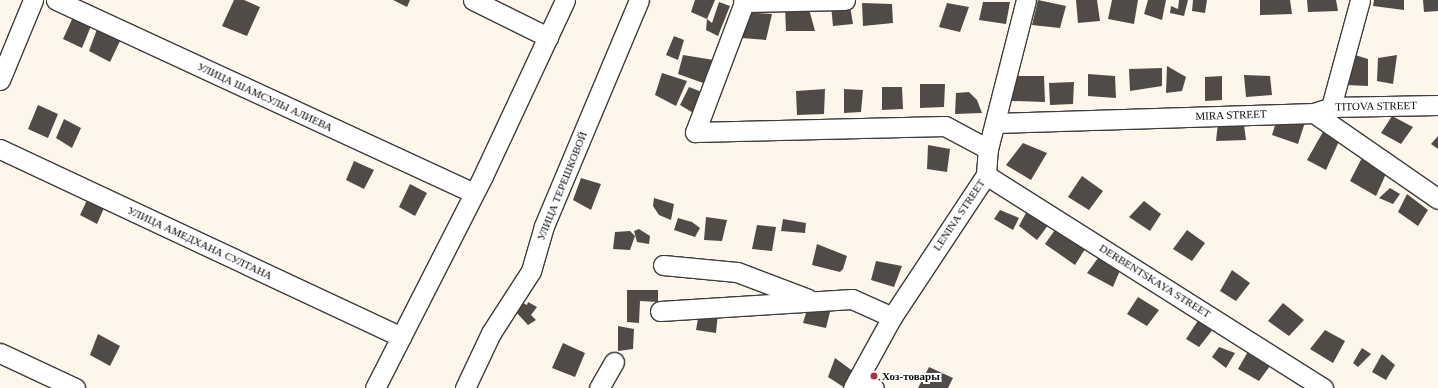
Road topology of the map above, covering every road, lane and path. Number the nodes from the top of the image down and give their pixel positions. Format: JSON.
{"nodes":[{"id":1,"x":33,"y":0,"type":"edge"},
{"id":2,"x":56,"y":0,"type":"edge"},
{"id":3,"x":473,"y":0,"type":"edge"},
{"id":4,"x":565,"y":0,"type":"edge"},
{"id":5,"x":639,"y":0,"type":"edge"},
{"id":6,"x":845,"y":0,"type":"edge"},
{"id":7,"x":1026,"y":0,"type":"edge"},
{"id":8,"x":1360,"y":0,"type":"edge"},
{"id":9,"x":744,"y":1,"type":"edge"},
{"id":10,"x":548,"y":37,"type":"junction"},
{"id":11,"x":0,"y":80,"type":"edge"},
{"id":12,"x":1438,"y":105,"type":"edge"},
{"id":13,"x":1323,"y":110,"type":"junction"},
{"id":14,"x":997,"y":123,"type":"junction"},
{"id":15,"x":0,"y":149,"type":"edge"},
{"id":16,"x":988,"y":149,"type":"junction"},
{"id":17,"x":986,"y":175,"type":"junction"},
{"id":18,"x":474,"y":193,"type":"junction"},
{"id":19,"x":1438,"y":199,"type":"edge"},
{"id":20,"x":663,"y":265,"type":"dead end"},
{"id":21,"x":812,"y":300,"type":"junction"},
{"id":22,"x":660,"y":311,"type":"dead end"},
{"id":23,"x":892,"y":317,"type":"junction"},
{"id":24,"x":401,"y":337,"type":"junction"},
{"id":25,"x":0,"y":353,"type":"edge"},
{"id":26,"x":614,"y":362,"type":"dead end"},
{"id":27,"x":861,"y":385,"type":"edge"},
{"id":28,"x":75,"y":388,"type":"edge"},
{"id":29,"x":375,"y":388,"type":"edge"},
{"id":30,"x":465,"y":388,"type":"edge"},
{"id":31,"x":599,"y":388,"type":"edge"},
{"id":32,"x":1323,"y":388,"type":"edge"}],
"edges":[{"from":1,"to":11,"type":"street"},
{"from":2,"to":18,"type":"street","name":"УЛИЦА ШАМСУЛЫ АЛИЕВА"},
{"from":3,"to":10,"type":"street"},
{"from":4,"to":10,"type":"street"},
{"from":5,"to":30,"type":"street","name":"УЛИЦА ТЕРЕШКОВОЙ"},
{"from":6,"to":9,"type":"street"},
{"from":7,"to":14,"type":"street","name":"LENINA STREET"},
{"from":8,"to":13,"type":"street"},
{"from":9,"to":16,"type":"street"},
{"from":10,"to":18,"type":"street"},
{"from":12,"to":13,"type":"street","name":"TITOVA STREET"},
{"from":13,"to":14,"type":"street","name":"MIRA STREET"},
{"from":13,"to":19,"type":"street"},
{"from":14,"to":16,"type":"street","name":"LENINA STREET"},
{"from":15,"to":24,"type":"street","name":"УЛИЦА АМЕДХАНА СУЛТАНА"},
{"from":16,"to":17,"type":"street","name":"LENINA STREET"},
{"from":17,"to":23,"type":"street","name":"LENINA STREET"},
{"from":17,"to":32,"type":"street","name":"DERBENTSKAYA STREET"},
{"from":18,"to":24,"type":"street"},
{"from":20,"to":21,"type":"street"},
{"from":21,"to":22,"type":"street"},
{"from":21,"to":23,"type":"street"},
{"from":23,"to":27,"type":"street","name":"LENINA STREET"},
{"from":24,"to":29,"type":"street"},
{"from":25,"to":28,"type":"street"},
{"from":26,"to":31,"type":"street"}]}
